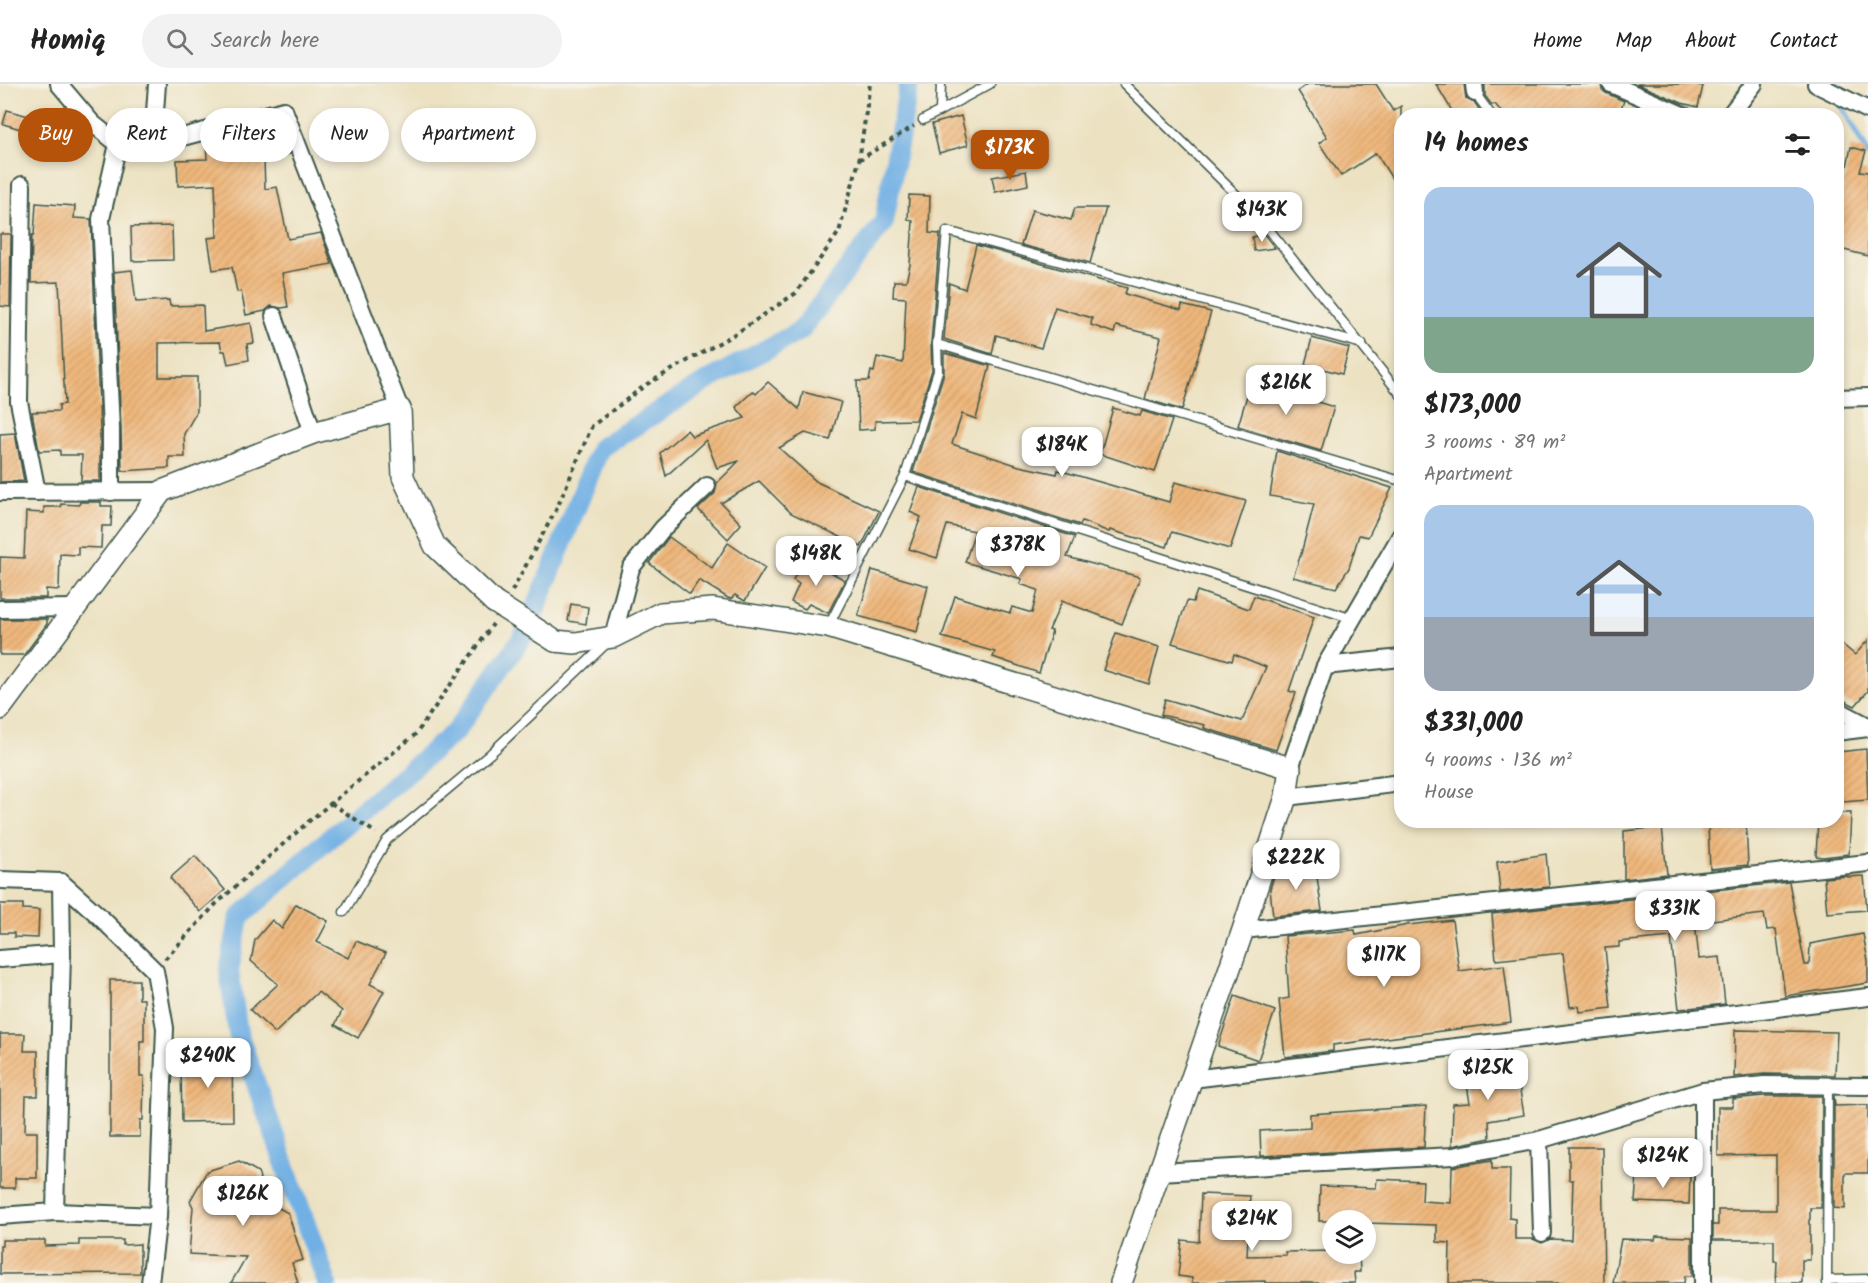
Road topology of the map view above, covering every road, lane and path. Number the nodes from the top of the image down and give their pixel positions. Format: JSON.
{"nodes":[{"id":1,"x":59,"y":84,"type":"edge"},
{"id":2,"x":157,"y":84,"type":"edge"},
{"id":3,"x":870,"y":84,"type":"edge"},
{"id":4,"x":941,"y":84,"type":"edge"},
{"id":5,"x":990,"y":84,"type":"edge"},
{"id":6,"x":1124,"y":84,"type":"edge"},
{"id":7,"x":1611,"y":84,"type":"edge"},
{"id":8,"x":1754,"y":84,"type":"edge"},
{"id":9,"x":1816,"y":84,"type":"edge"},
{"id":10,"x":1474,"y":88,"type":"edge"},
{"id":11,"x":155,"y":108,"type":"edge"},
{"id":12,"x":1487,"y":108,"type":"edge"},
{"id":13,"x":1666,"y":108,"type":"edge"},
{"id":14,"x":1735,"y":108,"type":"edge"},
{"id":15,"x":1868,"y":110,"type":"edge"},
{"id":16,"x":940,"y":111,"type":"junction"},
{"id":17,"x":923,"y":120,"type":"joint"},
{"id":18,"x":105,"y":134,"type":"edge"},
{"id":19,"x":188,"y":136,"type":"edge"},
{"id":20,"x":859,"y":161,"type":"junction"},
{"id":21,"x":114,"y":162,"type":"edge"},
{"id":22,"x":22,"y":185,"type":"dead end"},
{"id":23,"x":274,"y":316,"type":"dead end"},
{"id":24,"x":937,"y":344,"type":"junction"},
{"id":25,"x":1362,"y":344,"type":"junction"},
{"id":26,"x":1394,"y":386,"type":"edge"},
{"id":27,"x":1868,"y":397,"type":"edge"},
{"id":28,"x":1844,"y":398,"type":"edge"},
{"id":29,"x":400,"y":409,"type":"junction"},
{"id":30,"x":313,"y":434,"type":"junction"},
{"id":31,"x":905,"y":476,"type":"junction"},
{"id":32,"x":1394,"y":479,"type":"edge"},
{"id":33,"x":707,"y":486,"type":"dead end"},
{"id":34,"x":162,"y":491,"type":"junction"},
{"id":35,"x":0,"y":492,"type":"edge"},
{"id":36,"x":37,"y":492,"type":"junction"},
{"id":37,"x":111,"y":492,"type":"junction"},
{"id":38,"x":1394,"y":547,"type":"edge"},
{"id":39,"x":500,"y":605,"type":"junction"},
{"id":40,"x":75,"y":608,"type":"junction"},
{"id":41,"x":0,"y":609,"type":"edge"},
{"id":42,"x":1353,"y":619,"type":"junction"},
{"id":43,"x":828,"y":627,"type":"junction"},
{"id":44,"x":613,"y":637,"type":"junction"},
{"id":45,"x":1394,"y":659,"type":"edge"},
{"id":46,"x":1325,"y":666,"type":"junction"},
{"id":47,"x":0,"y":709,"type":"edge"},
{"id":48,"x":1844,"y":714,"type":"edge"},
{"id":49,"x":1868,"y":727,"type":"edge"},
{"id":50,"x":1844,"y":731,"type":"edge"},
{"id":51,"x":1290,"y":768,"type":"junction"},
{"id":52,"x":1394,"y":784,"type":"edge"},
{"id":53,"x":1286,"y":797,"type":"junction"},
{"id":54,"x":331,"y":803,"type":"junction"},
{"id":55,"x":387,"y":840,"type":"junction"},
{"id":56,"x":1868,"y":863,"type":"edge"},
{"id":57,"x":0,"y":880,"type":"edge"},
{"id":58,"x":61,"y":882,"type":"junction"},
{"id":59,"x":345,"y":912,"type":"dead end"},
{"id":60,"x":1244,"y":930,"type":"junction"},
{"id":61,"x":62,"y":954,"type":"junction"},
{"id":62,"x":0,"y":959,"type":"edge"},
{"id":63,"x":155,"y":971,"type":"junction"},
{"id":64,"x":1868,"y":997,"type":"edge"},
{"id":65,"x":1192,"y":1079,"type":"junction"},
{"id":66,"x":1828,"y":1085,"type":"junction"},
{"id":67,"x":1868,"y":1086,"type":"edge"},
{"id":68,"x":1703,"y":1091,"type":"junction"},
{"id":69,"x":1539,"y":1140,"type":"junction"},
{"id":70,"x":1160,"y":1172,"type":"junction"},
{"id":71,"x":56,"y":1212,"type":"junction"},
{"id":72,"x":0,"y":1216,"type":"edge"},
{"id":73,"x":158,"y":1216,"type":"junction"},
{"id":74,"x":1542,"y":1233,"type":"dead end"},
{"id":75,"x":1868,"y":1279,"type":"edge"},
{"id":76,"x":1827,"y":1281,"type":"edge"},
{"id":77,"x":150,"y":1283,"type":"edge"},
{"id":78,"x":1121,"y":1283,"type":"edge"},
{"id":79,"x":1703,"y":1283,"type":"edge"}],
"edges":[{"from":1,"to":18,"type":"street"},
{"from":2,"to":11,"type":"street"},
{"from":3,"to":20,"type":"path"},
{"from":4,"to":16,"type":"lane"},
{"from":5,"to":16,"type":"lane"},
{"from":6,"to":25,"type":"lane"},
{"from":7,"to":13,"type":"street"},
{"from":8,"to":14,"type":"street"},
{"from":9,"to":15,"type":"street"},
{"from":10,"to":12,"type":"lane"},
{"from":16,"to":17,"type":"lane"},
{"from":17,"to":20,"type":"path"},
{"from":19,"to":29,"type":"street"},
{"from":20,"to":39,"type":"path"},
{"from":21,"to":37,"type":"street"},
{"from":22,"to":36,"type":"street"},
{"from":23,"to":30,"type":"street"},
{"from":24,"to":25,"type":"lane"},
{"from":24,"to":31,"type":"lane"},
{"from":24,"to":32,"type":"lane"},
{"from":25,"to":26,"type":"lane"},
{"from":27,"to":28,"type":"street"},
{"from":29,"to":30,"type":"street"},
{"from":29,"to":39,"type":"street"},
{"from":30,"to":34,"type":"street"},
{"from":31,"to":42,"type":"lane"},
{"from":31,"to":43,"type":"lane"},
{"from":33,"to":44,"type":"street"},
{"from":34,"to":37,"type":"street"},
{"from":34,"to":40,"type":"street"},
{"from":35,"to":36,"type":"street"},
{"from":36,"to":37,"type":"street"},
{"from":38,"to":42,"type":"street"},
{"from":39,"to":44,"type":"street","bridge":true},
{"from":39,"to":54,"type":"path"},
{"from":40,"to":41,"type":"street"},
{"from":40,"to":47,"type":"street"},
{"from":42,"to":46,"type":"street"},
{"from":43,"to":44,"type":"street"},
{"from":43,"to":51,"type":"street"},
{"from":44,"to":55,"type":"lane"},
{"from":45,"to":46,"type":"street"},
{"from":46,"to":51,"type":"street"},
{"from":48,"to":49,"type":"street"},
{"from":49,"to":50,"type":"street"},
{"from":51,"to":53,"type":"street"},
{"from":52,"to":53,"type":"street"},
{"from":53,"to":60,"type":"street"},
{"from":54,"to":55,"type":"path"},
{"from":54,"to":63,"type":"path"},
{"from":55,"to":59,"type":"lane"},
{"from":56,"to":60,"type":"street"},
{"from":57,"to":58,"type":"street"},
{"from":58,"to":61,"type":"street"},
{"from":58,"to":63,"type":"street"},
{"from":60,"to":65,"type":"street"},
{"from":61,"to":62,"type":"street"},
{"from":61,"to":71,"type":"street"},
{"from":63,"to":73,"type":"street"},
{"from":64,"to":65,"type":"street"},
{"from":65,"to":70,"type":"street"},
{"from":66,"to":67,"type":"street"},
{"from":66,"to":68,"type":"street"},
{"from":66,"to":76,"type":"lane"},
{"from":68,"to":69,"type":"street"},
{"from":68,"to":79,"type":"street"},
{"from":69,"to":70,"type":"street"},
{"from":69,"to":74,"type":"street"},
{"from":70,"to":78,"type":"street"},
{"from":71,"to":72,"type":"street"},
{"from":71,"to":73,"type":"street"},
{"from":73,"to":77,"type":"street"},
{"from":75,"to":76,"type":"lane"}]}
